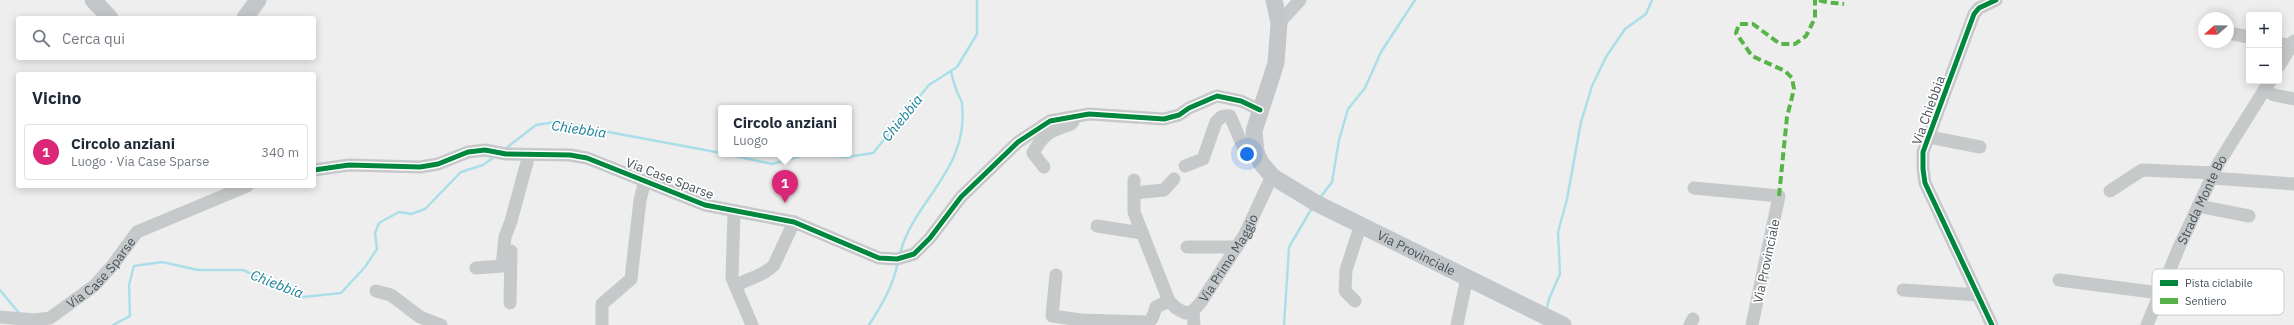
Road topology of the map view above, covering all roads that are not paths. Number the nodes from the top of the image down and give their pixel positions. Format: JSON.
{"nodes":[{"id":1,"x":93,"y":0,"type":"edge"},
{"id":2,"x":258,"y":0,"type":"edge"},
{"id":3,"x":1274,"y":0,"type":"edge"},
{"id":4,"x":1300,"y":0,"type":"edge"},
{"id":5,"x":1996,"y":0,"type":"edge"},
{"id":6,"x":108,"y":16,"type":"edge"},
{"id":7,"x":246,"y":16,"type":"edge"},
{"id":8,"x":1279,"y":23,"type":"junction"},
{"id":9,"x":2234,"y":34,"type":"edge"},
{"id":10,"x":2246,"y":37,"type":"edge"},
{"id":11,"x":2288,"y":43,"type":"edge"},
{"id":12,"x":2282,"y":58,"type":"edge"},
{"id":13,"x":2267,"y":85,"type":"edge"},
{"id":14,"x":2294,"y":99,"type":"edge"},
{"id":15,"x":1260,"y":110,"type":"junction"},
{"id":16,"x":1078,"y":116,"type":"junction"},
{"id":17,"x":1929,"y":137,"type":"junction"},
{"id":18,"x":1980,"y":147,"type":"dead end"},
{"id":19,"x":1256,"y":152,"type":"junction"},
{"id":20,"x":528,"y":155,"type":"junction"},
{"id":21,"x":1185,"y":166,"type":"dead end"},
{"id":22,"x":1044,"y":167,"type":"dead end"},
{"id":23,"x":316,"y":170,"type":"edge"},
{"id":24,"x":1272,"y":176,"type":"junction"},
{"id":25,"x":2213,"y":176,"type":"junction"},
{"id":26,"x":1174,"y":178,"type":"dead end"},
{"id":27,"x":645,"y":181,"type":"junction"},
{"id":28,"x":2294,"y":184,"type":"edge"},
{"id":29,"x":242,"y":188,"type":"edge"},
{"id":30,"x":1694,"y":188,"type":"dead end"},
{"id":31,"x":2110,"y":191,"type":"dead end"},
{"id":32,"x":2198,"y":206,"type":"junction"},
{"id":33,"x":734,"y":211,"type":"junction"},
{"id":34,"x":2249,"y":216,"type":"dead end"},
{"id":35,"x":511,"y":221,"type":"junction"},
{"id":36,"x":794,"y":222,"type":"junction"},
{"id":37,"x":1361,"y":224,"type":"junction"},
{"id":38,"x":1097,"y":226,"type":"dead end"},
{"id":39,"x":1142,"y":233,"type":"junction"},
{"id":40,"x":1186,"y":247,"type":"dead end"},
{"id":41,"x":1237,"y":247,"type":"junction"},
{"id":42,"x":476,"y":268,"type":"dead end"},
{"id":43,"x":2170,"y":269,"type":"edge"},
{"id":44,"x":1056,"y":275,"type":"dead end"},
{"id":45,"x":1467,"y":277,"type":"junction"},
{"id":46,"x":2059,"y":280,"type":"dead end"},
{"id":47,"x":736,"y":286,"type":"junction"},
{"id":48,"x":1903,"y":290,"type":"dead end"},
{"id":49,"x":376,"y":291,"type":"dead end"},
{"id":50,"x":2152,"y":291,"type":"edge"},
{"id":51,"x":1978,"y":295,"type":"junction"},
{"id":52,"x":1169,"y":301,"type":"junction"},
{"id":53,"x":1354,"y":301,"type":"dead end"},
{"id":54,"x":510,"y":303,"type":"dead end"},
{"id":55,"x":1193,"y":311,"type":"junction"},
{"id":56,"x":2152,"y":312,"type":"edge"},
{"id":57,"x":0,"y":317,"type":"edge"},
{"id":58,"x":46,"y":322,"type":"edge"},
{"id":59,"x":1153,"y":322,"type":"edge"},
{"id":60,"x":441,"y":325,"type":"edge"},
{"id":61,"x":602,"y":325,"type":"edge"},
{"id":62,"x":752,"y":325,"type":"edge"},
{"id":63,"x":1194,"y":325,"type":"edge"},
{"id":64,"x":1457,"y":325,"type":"edge"},
{"id":65,"x":1563,"y":325,"type":"edge"},
{"id":66,"x":1752,"y":325,"type":"edge"},
{"id":67,"x":1992,"y":325,"type":"edge"},
{"id":68,"x":2147,"y":325,"type":"edge"}],
"edges":[{"from":1,"to":6,"type":"main road"},
{"from":2,"to":7,"type":"main road"},
{"from":3,"to":8,"type":"main road"},
{"from":4,"to":8,"type":"street"},
{"from":5,"to":17,"type":"street","name":"Via Chiebbia"},
{"from":8,"to":15,"type":"main road"},
{"from":9,"to":10,"type":"street"},
{"from":11,"to":12,"type":"street"},
{"from":13,"to":14,"type":"street"},
{"from":13,"to":25,"type":"street","name":"Strada Monte Bo"},
{"from":15,"to":16,"type":"street","name":"Via Case Sparse"},
{"from":15,"to":19,"type":"main road"},
{"from":16,"to":22,"type":"street"},
{"from":16,"to":36,"type":"street","name":"Via Case Sparse"},
{"from":17,"to":18,"type":"street"},
{"from":17,"to":51,"type":"street","name":"Via Chiebbia"},
{"from":19,"to":21,"type":"street"},
{"from":19,"to":24,"type":"main road"},
{"from":20,"to":23,"type":"street","name":"Via Case Sparse"},
{"from":20,"to":27,"type":"street","name":"Via Case Sparse"},
{"from":20,"to":35,"type":"street"},
{"from":24,"to":37,"type":"main road","name":"Via Provinciale"},
{"from":24,"to":41,"type":"street","name":"Via Primo Maggio"},
{"from":25,"to":28,"type":"street"},
{"from":25,"to":31,"type":"street"},
{"from":25,"to":32,"type":"street","name":"Strada Monte Bo"},
{"from":26,"to":39,"type":"street"},
{"from":27,"to":33,"type":"street","name":"Via Case Sparse"},
{"from":27,"to":61,"type":"street"},
{"from":29,"to":58,"type":"street","name":"Via Case Sparse"},
{"from":30,"to":66,"type":"street","name":"Via Provinciale"},
{"from":32,"to":34,"type":"street"},
{"from":32,"to":43,"type":"street","name":"Strada Monte Bo"},
{"from":33,"to":36,"type":"street","name":"Via Case Sparse"},
{"from":33,"to":47,"type":"street"},
{"from":35,"to":42,"type":"street"},
{"from":35,"to":54,"type":"street"},
{"from":36,"to":47,"type":"street"},
{"from":37,"to":45,"type":"main road","name":"Via Provinciale"},
{"from":37,"to":53,"type":"street"},
{"from":38,"to":39,"type":"street"},
{"from":39,"to":52,"type":"street"},
{"from":40,"to":41,"type":"street"},
{"from":41,"to":55,"type":"street","name":"Via Primo Maggio"},
{"from":44,"to":59,"type":"street"},
{"from":45,"to":64,"type":"street"},
{"from":45,"to":65,"type":"main road","name":"Via Provinciale"},
{"from":46,"to":50,"type":"street"},
{"from":47,"to":62,"type":"street"},
{"from":48,"to":51,"type":"street"},
{"from":49,"to":60,"type":"street"},
{"from":51,"to":67,"type":"street","name":"Via Chiebbia"},
{"from":52,"to":55,"type":"street","name":"Via Primo Maggio"},
{"from":52,"to":59,"type":"street"},
{"from":55,"to":63,"type":"street"},
{"from":56,"to":68,"type":"street","name":"Strada Monte Bo"},
{"from":57,"to":58,"type":"street","name":"Via Case Sparse"}]}
